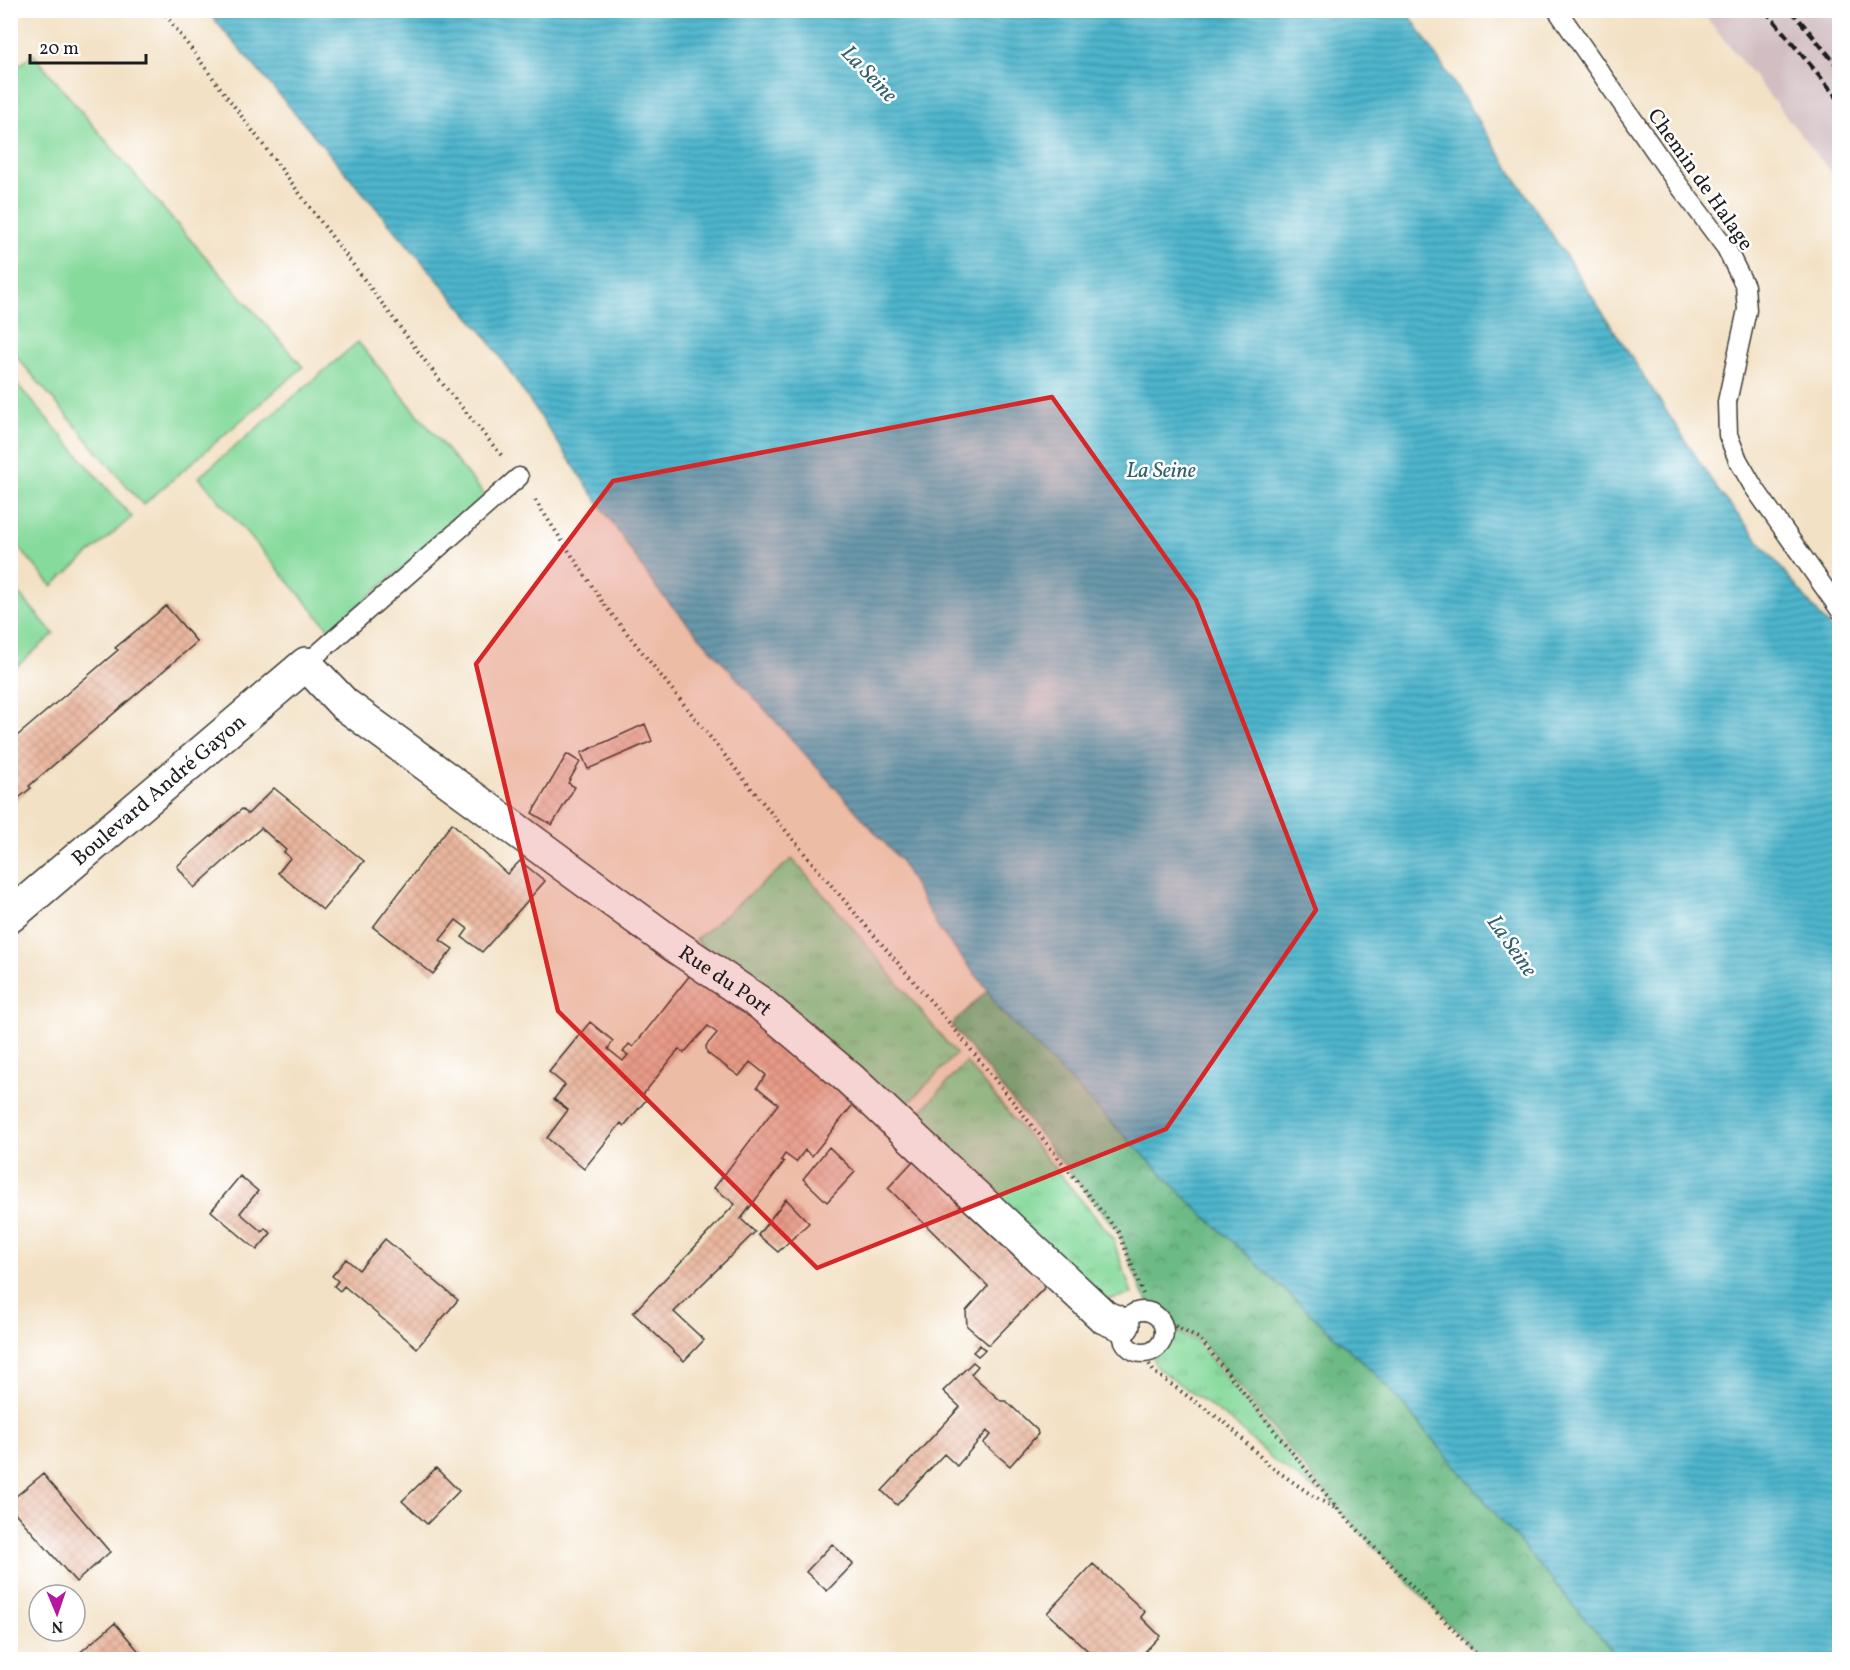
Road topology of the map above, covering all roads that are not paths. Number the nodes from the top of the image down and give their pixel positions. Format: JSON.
{"nodes":[{"id":1,"x":1557,"y":10,"type":"edge"},
{"id":2,"x":519,"y":477,"type":"road end"},
{"id":3,"x":1839,"y":610,"type":"edge"},
{"id":4,"x":306,"y":664,"type":"junction"},
{"id":5,"x":10,"y":916,"type":"edge"},
{"id":6,"x":1123,"y":1325,"type":"junction"}],
"edges":[{"from":1,"to":3,"type":"lane","name":"Chemin de Halage"},
{"from":2,"to":4,"type":"lane"},
{"from":4,"to":5,"type":"street","name":"Boulevard André Gayon"},
{"from":4,"to":6,"type":"street","name":"Rue du Port"},
{"from":6,"to":6,"type":"lane"}]}
